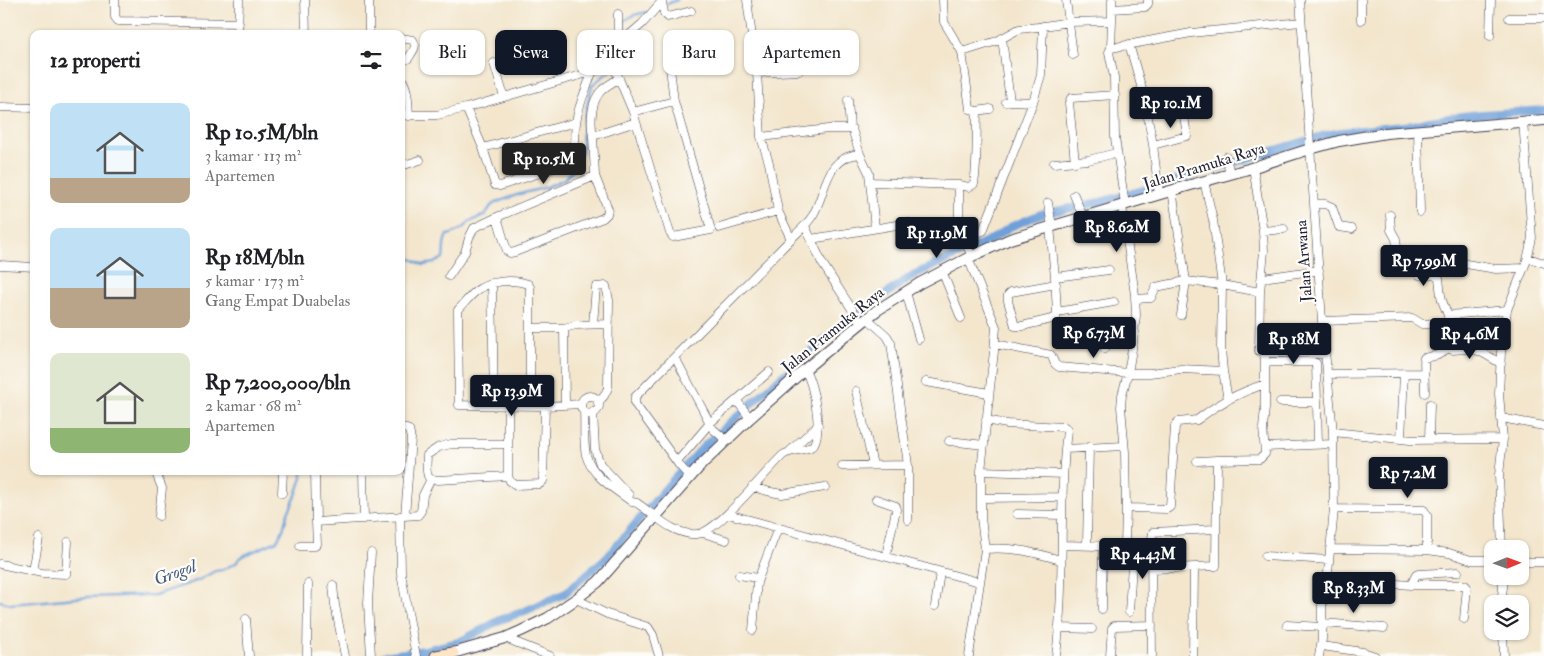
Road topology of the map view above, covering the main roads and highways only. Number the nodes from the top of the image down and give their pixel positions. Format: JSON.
{"nodes":[{"id":1,"x":453,"y":655,"type":"edge"},
{"id":2,"x":436,"y":656,"type":"edge"}],
"edges":[{"from":1,"to":2,"type":"main road"}]}
